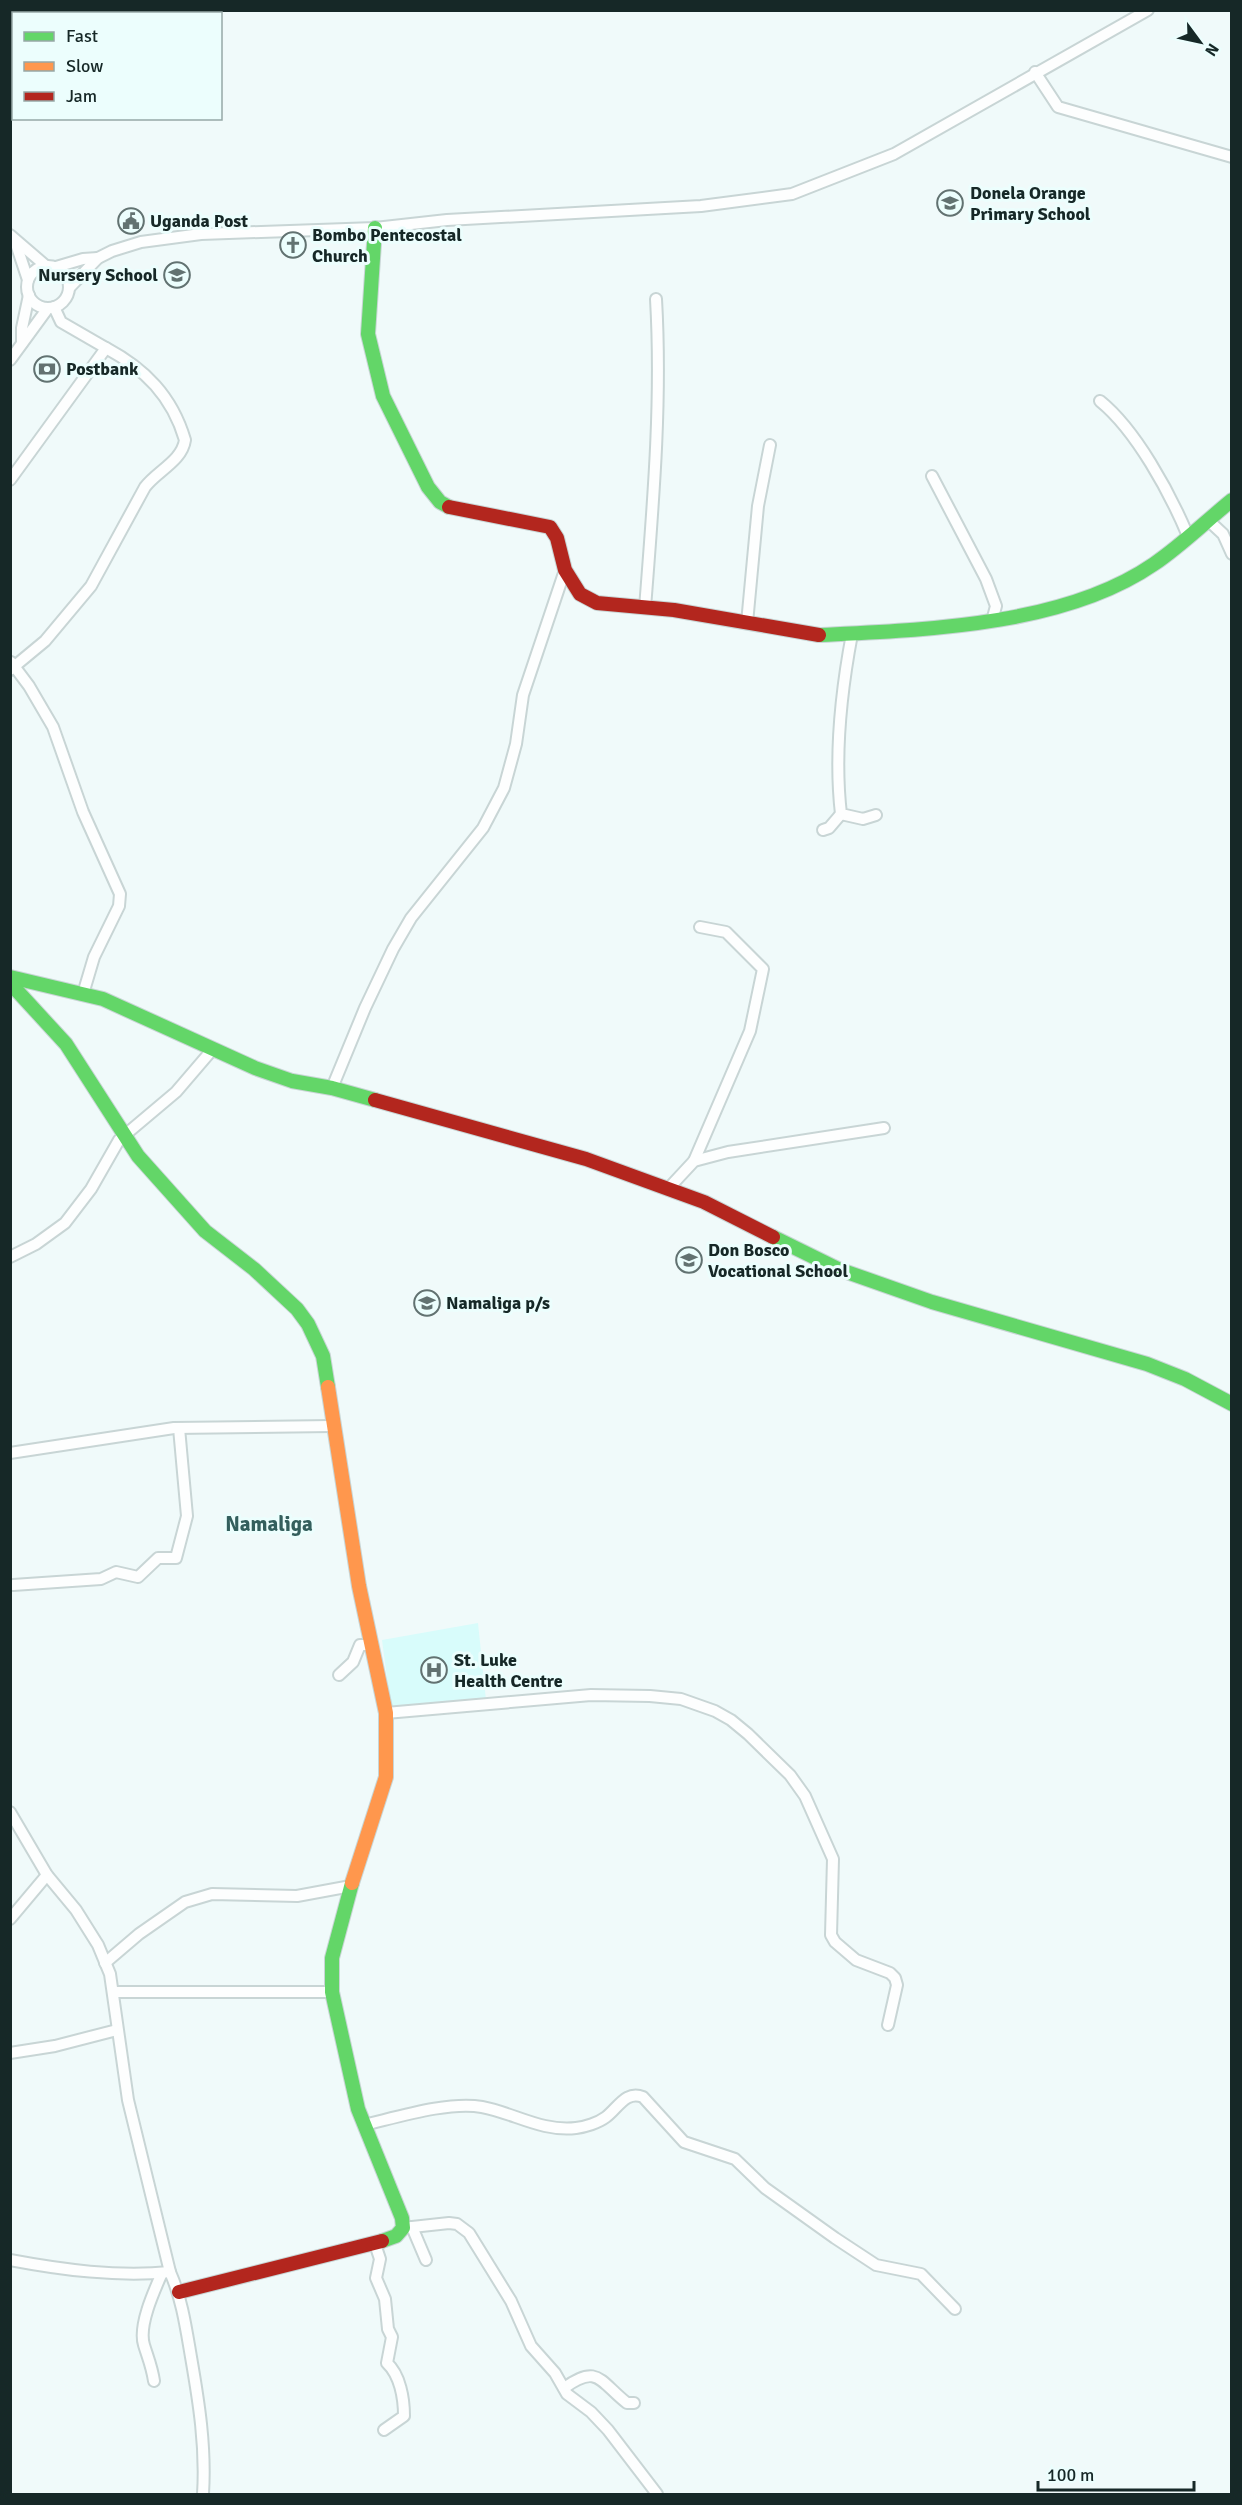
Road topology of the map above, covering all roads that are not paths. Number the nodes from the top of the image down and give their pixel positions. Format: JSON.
{"nodes":[{"id":1,"x":1148,"y":10,"type":"edge"},
{"id":2,"x":1035,"y":72,"type":"junction"},
{"id":3,"x":1232,"y":157,"type":"edge"},
{"id":4,"x":375,"y":228,"type":"junction"},
{"id":5,"x":13,"y":238,"type":"edge"},
{"id":6,"x":98,"y":258,"type":"junction"},
{"id":7,"x":51,"y":267,"type":"junction"},
{"id":8,"x":28,"y":280,"type":"junction"},
{"id":9,"x":69,"y":288,"type":"junction"},
{"id":10,"x":28,"y":295,"type":"junction"},
{"id":11,"x":656,"y":299,"type":"dead end"},
{"id":12,"x":51,"y":308,"type":"junction"},
{"id":13,"x":22,"y":343,"type":"junction"},
{"id":14,"x":106,"y":348,"type":"junction"},
{"id":15,"x":10,"y":360,"type":"edge"},
{"id":16,"x":1100,"y":401,"type":"dead end"},
{"id":17,"x":770,"y":445,"type":"dead end"},
{"id":18,"x":932,"y":476,"type":"dead end"},
{"id":19,"x":10,"y":480,"type":"edge"},
{"id":20,"x":1232,"y":500,"type":"edge"},
{"id":21,"x":1209,"y":521,"type":"junction"},
{"id":22,"x":1188,"y":536,"type":"junction"},
{"id":23,"x":1232,"y":554,"type":"edge"},
{"id":24,"x":565,"y":570,"type":"junction"},
{"id":25,"x":645,"y":608,"type":"junction"},
{"id":26,"x":992,"y":621,"type":"junction"},
{"id":27,"x":747,"y":624,"type":"junction"},
{"id":28,"x":852,"y":634,"type":"junction"},
{"id":29,"x":12,"y":666,"type":"edge"},
{"id":30,"x":841,"y":814,"type":"junction"},
{"id":31,"x":876,"y":815,"type":"dead end"},
{"id":32,"x":823,"y":830,"type":"dead end"},
{"id":33,"x":700,"y":927,"type":"dead end"},
{"id":34,"x":10,"y":977,"type":"edge"},
{"id":35,"x":10,"y":983,"type":"edge"},
{"id":36,"x":83,"y":994,"type":"junction"},
{"id":37,"x":212,"y":1050,"type":"junction"},
{"id":38,"x":332,"y":1088,"type":"junction"},
{"id":39,"x":884,"y":1128,"type":"dead end"},
{"id":40,"x":124,"y":1135,"type":"junction"},
{"id":41,"x":694,"y":1161,"type":"junction"},
{"id":42,"x":668,"y":1189,"type":"junction"},
{"id":43,"x":10,"y":1257,"type":"edge"},
{"id":44,"x":1232,"y":1404,"type":"edge"},
{"id":45,"x":332,"y":1426,"type":"junction"},
{"id":46,"x":179,"y":1428,"type":"junction"},
{"id":47,"x":10,"y":1453,"type":"edge"},
{"id":48,"x":13,"y":1585,"type":"dead end"},
{"id":49,"x":372,"y":1646,"type":"junction"},
{"id":50,"x":339,"y":1675,"type":"dead end"},
{"id":51,"x":386,"y":1713,"type":"junction"},
{"id":52,"x":10,"y":1812,"type":"edge"},
{"id":53,"x":47,"y":1875,"type":"junction"},
{"id":54,"x":351,"y":1886,"type":"junction"},
{"id":55,"x":10,"y":1919,"type":"edge"},
{"id":56,"x":105,"y":1963,"type":"junction"},
{"id":57,"x":113,"y":1992,"type":"junction"},
{"id":58,"x":332,"y":1992,"type":"junction"},
{"id":59,"x":888,"y":2025,"type":"dead end"},
{"id":60,"x":117,"y":2030,"type":"junction"},
{"id":61,"x":10,"y":2054,"type":"edge"},
{"id":62,"x":364,"y":2125,"type":"junction"},
{"id":63,"x":407,"y":2228,"type":"junction"},
{"id":64,"x":375,"y":2244,"type":"junction"},
{"id":65,"x":10,"y":2260,"type":"edge"},
{"id":66,"x":426,"y":2260,"type":"dead end"},
{"id":67,"x":166,"y":2273,"type":"junction"},
{"id":68,"x":179,"y":2292,"type":"junction"},
{"id":69,"x":955,"y":2308,"type":"dead end"},
{"id":70,"x":154,"y":2381,"type":"dead end"},
{"id":71,"x":564,"y":2388,"type":"junction"},
{"id":72,"x":634,"y":2403,"type":"dead end"},
{"id":73,"x":384,"y":2430,"type":"dead end"},
{"id":74,"x":203,"y":2494,"type":"edge"},
{"id":75,"x":657,"y":2494,"type":"edge"}],
"edges":[{"from":1,"to":2,"type":"street"},
{"from":2,"to":3,"type":"street"},
{"from":2,"to":4,"type":"street"},
{"from":4,"to":6,"type":"street"},
{"from":4,"to":24,"type":"street"},
{"from":5,"to":7,"type":"street"},
{"from":5,"to":8,"type":"street"},
{"from":6,"to":7,"type":"street"},
{"from":6,"to":9,"type":"street"},
{"from":7,"to":8,"type":"street"},
{"from":7,"to":9,"type":"street"},
{"from":8,"to":10,"type":"street"},
{"from":9,"to":12,"type":"street"},
{"from":10,"to":12,"type":"street"},
{"from":10,"to":13,"type":"street"},
{"from":11,"to":25,"type":"street"},
{"from":12,"to":13,"type":"street"},
{"from":12,"to":14,"type":"street"},
{"from":13,"to":15,"type":"street"},
{"from":14,"to":19,"type":"street"},
{"from":14,"to":29,"type":"street"},
{"from":16,"to":22,"type":"street"},
{"from":17,"to":27,"type":"street"},
{"from":18,"to":26,"type":"street"},
{"from":20,"to":21,"type":"street"},
{"from":21,"to":22,"type":"street"},
{"from":21,"to":23,"type":"street"},
{"from":22,"to":26,"type":"street"},
{"from":24,"to":25,"type":"street"},
{"from":24,"to":38,"type":"street"},
{"from":25,"to":27,"type":"street"},
{"from":26,"to":28,"type":"street"},
{"from":27,"to":28,"type":"street"},
{"from":28,"to":30,"type":"street"},
{"from":29,"to":36,"type":"street"},
{"from":30,"to":31,"type":"street"},
{"from":30,"to":32,"type":"street"},
{"from":33,"to":41,"type":"street"},
{"from":34,"to":36,"type":"street"},
{"from":35,"to":40,"type":"street"},
{"from":36,"to":37,"type":"street"},
{"from":37,"to":38,"type":"street"},
{"from":37,"to":40,"type":"street"},
{"from":38,"to":42,"type":"street"},
{"from":39,"to":41,"type":"street"},
{"from":40,"to":43,"type":"street"},
{"from":40,"to":45,"type":"street"},
{"from":41,"to":42,"type":"street"},
{"from":42,"to":44,"type":"street"},
{"from":45,"to":46,"type":"street"},
{"from":45,"to":49,"type":"street"},
{"from":46,"to":47,"type":"street"},
{"from":46,"to":48,"type":"street"},
{"from":49,"to":50,"type":"street"},
{"from":49,"to":51,"type":"street"},
{"from":51,"to":54,"type":"street"},
{"from":51,"to":59,"type":"street"},
{"from":52,"to":53,"type":"street"},
{"from":53,"to":55,"type":"street"},
{"from":53,"to":56,"type":"street"},
{"from":54,"to":56,"type":"street"},
{"from":54,"to":58,"type":"street"},
{"from":56,"to":57,"type":"street"},
{"from":57,"to":58,"type":"street"},
{"from":57,"to":60,"type":"street"},
{"from":58,"to":62,"type":"street"},
{"from":60,"to":61,"type":"street"},
{"from":60,"to":67,"type":"street"},
{"from":62,"to":63,"type":"street"},
{"from":62,"to":69,"type":"street"},
{"from":63,"to":64,"type":"street"},
{"from":63,"to":66,"type":"street"},
{"from":63,"to":71,"type":"street"},
{"from":64,"to":68,"type":"street"},
{"from":64,"to":73,"type":"street"},
{"from":65,"to":67,"type":"street"},
{"from":67,"to":68,"type":"street"},
{"from":67,"to":70,"type":"street"},
{"from":68,"to":74,"type":"street"},
{"from":71,"to":72,"type":"street"},
{"from":71,"to":75,"type":"street"}]}
